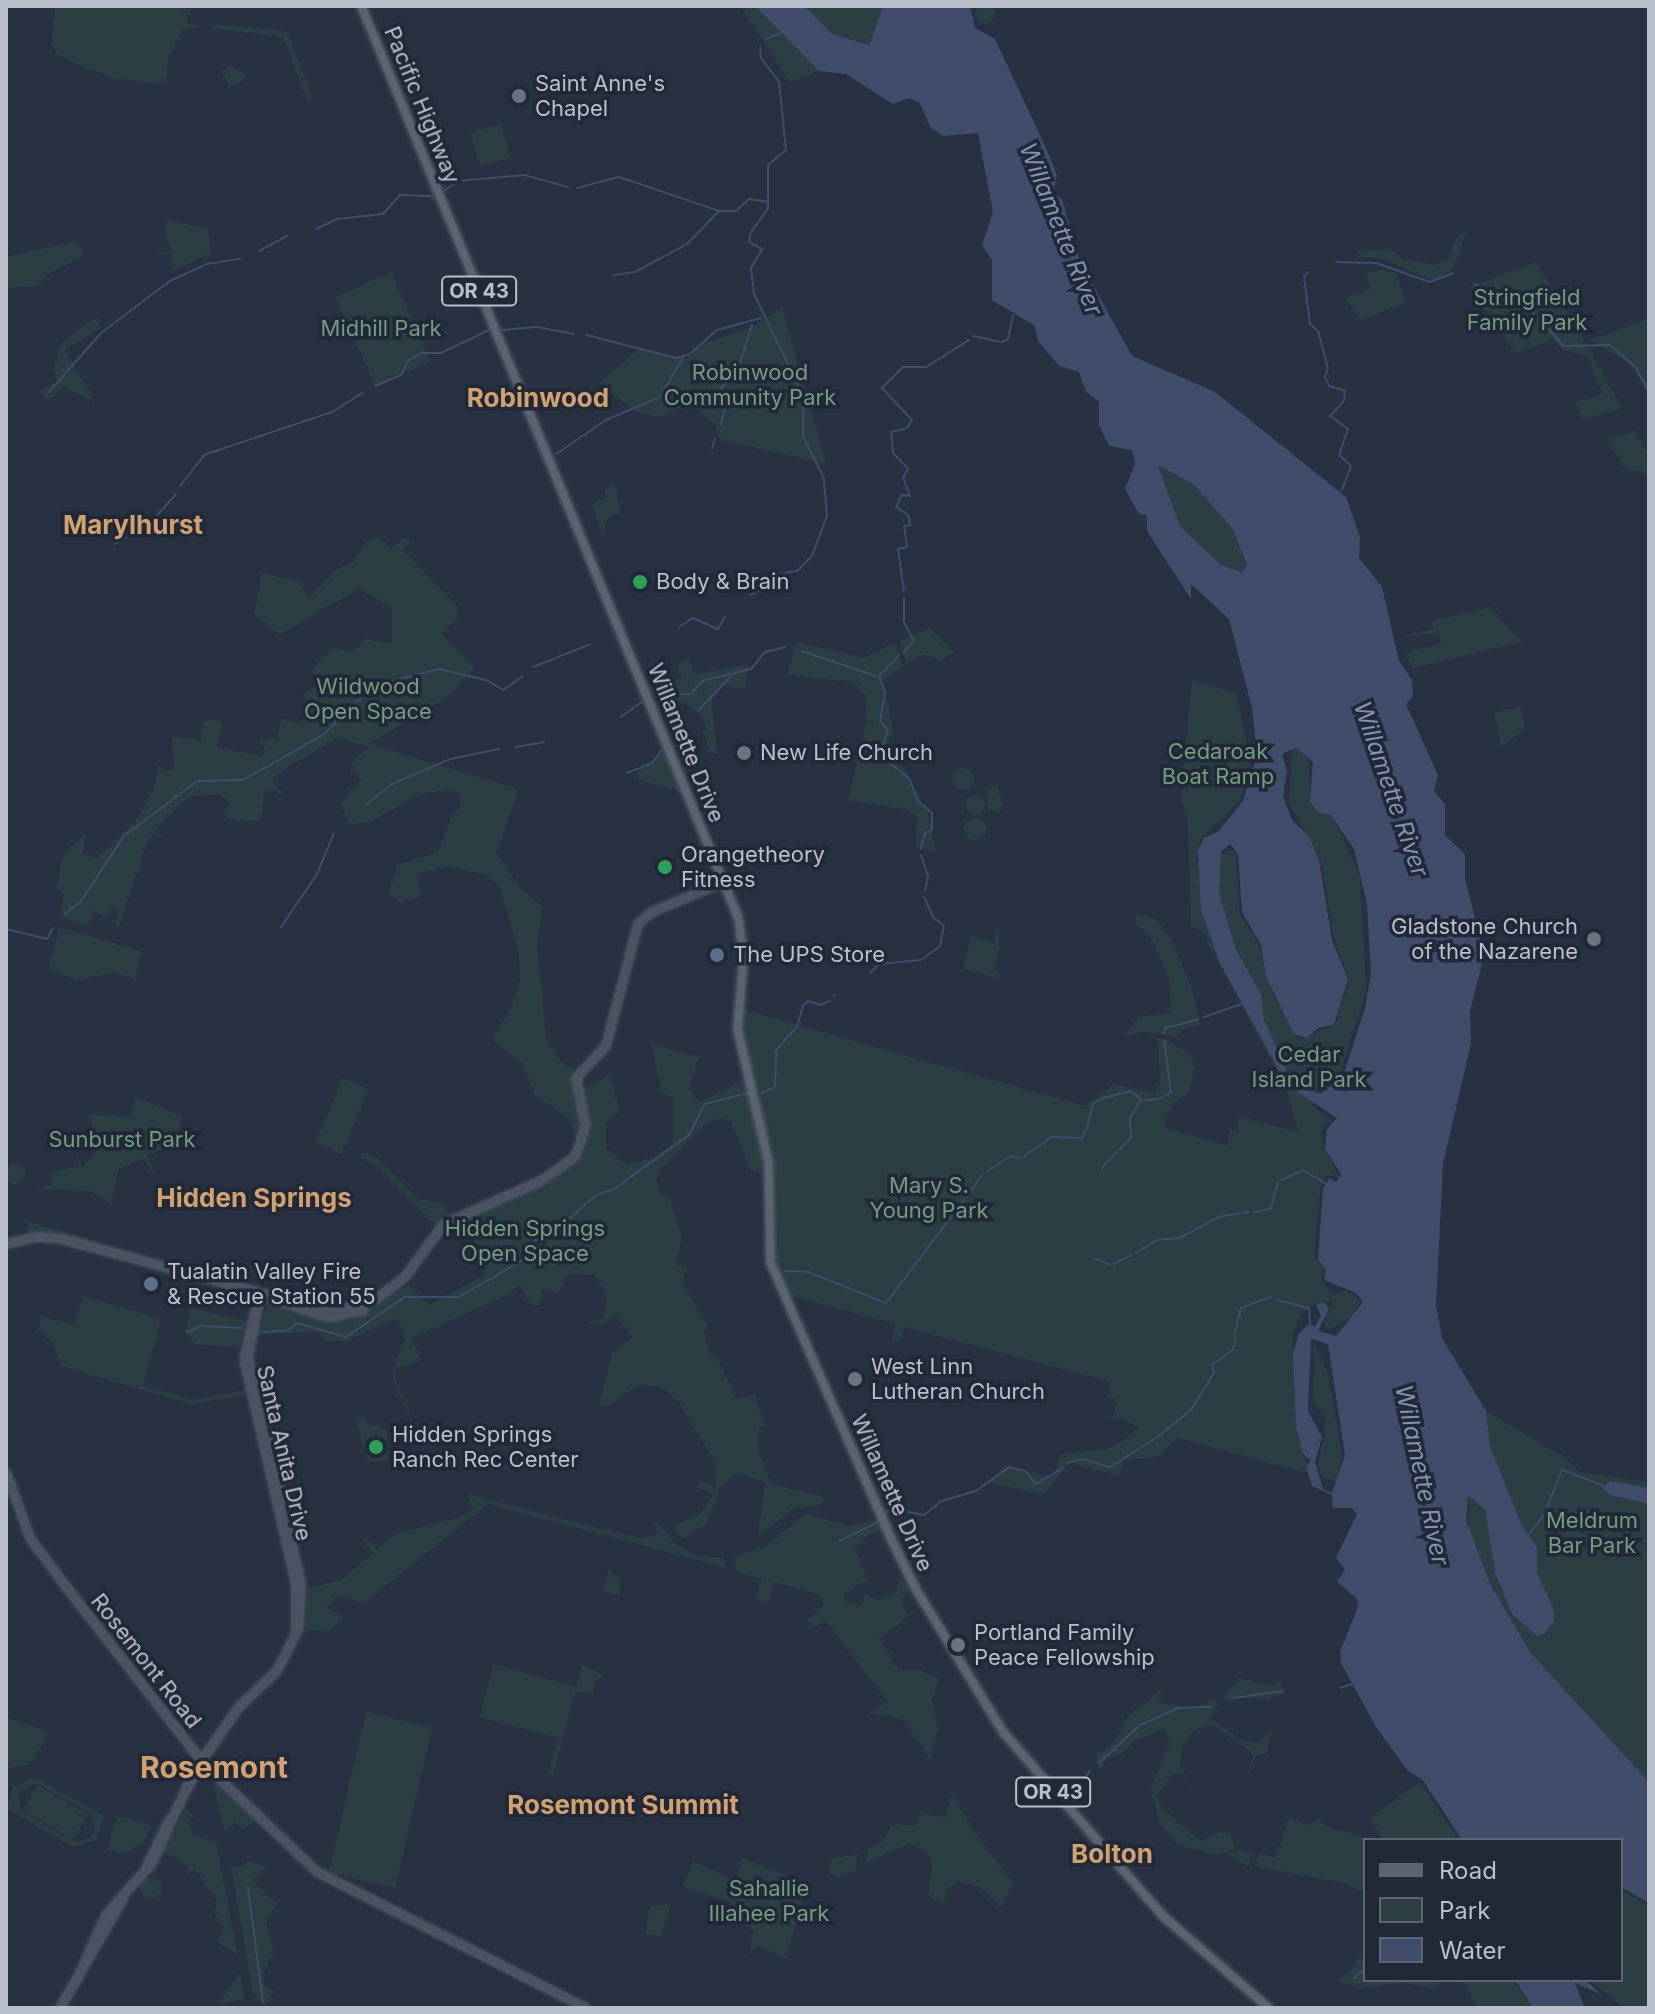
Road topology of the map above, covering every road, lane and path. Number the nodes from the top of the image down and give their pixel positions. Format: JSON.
{"nodes":[{"id":1,"x":361,"y":6,"type":"edge"},
{"id":2,"x":449,"y":217,"type":"joint"},
{"id":3,"x":724,"y":882,"type":"junction"},
{"id":4,"x":6,"y":1244,"type":"edge"},
{"id":5,"x":260,"y":1295,"type":"junction"},
{"id":6,"x":364,"y":1310,"type":"dead end"},
{"id":7,"x":6,"y":1472,"type":"edge"},
{"id":8,"x":203,"y":1763,"type":"junction"},
{"id":9,"x":60,"y":2008,"type":"edge"},
{"id":10,"x":586,"y":2008,"type":"edge"},
{"id":11,"x":1269,"y":2008,"type":"edge"}],
"edges":[{"from":1,"to":2,"type":"main road","name":"Pacific Highway","number":"OR 43"},
{"from":2,"to":3,"type":"main road","name":"Willamette Drive","number":"OR 43"},
{"from":3,"to":5,"type":"main road"},
{"from":3,"to":11,"type":"main road","name":"Willamette Drive","number":"OR 43"},
{"from":4,"to":5,"type":"main road"},
{"from":5,"to":6,"type":"main road"},
{"from":5,"to":8,"type":"main road","name":"Santa Anita Drive"},
{"from":7,"to":8,"type":"main road","name":"Rosemont Road"},
{"from":8,"to":9,"type":"main road","name":"Santa Anita Drive"},
{"from":8,"to":10,"type":"main road","name":"Rosemont Road"}]}
